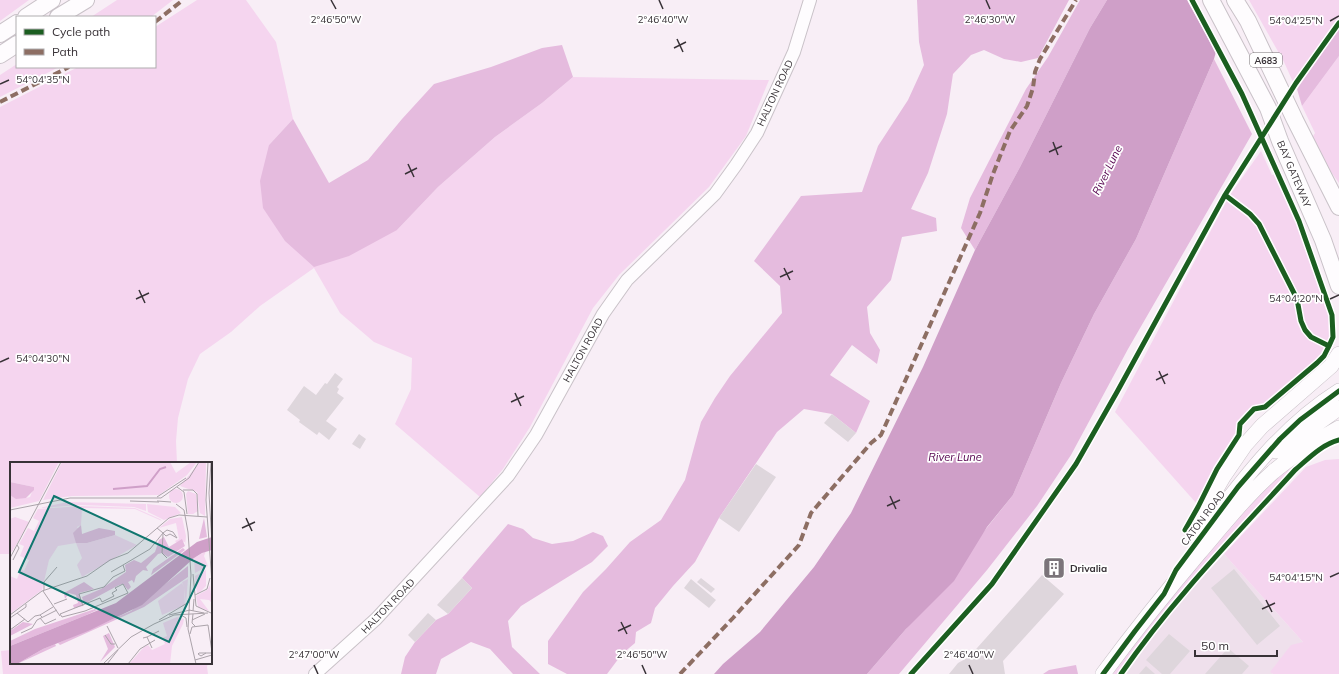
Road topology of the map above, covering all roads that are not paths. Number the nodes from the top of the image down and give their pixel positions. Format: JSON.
{"nodes":[{"id":1,"x":52,"y":0,"type":"edge"},
{"id":2,"x":86,"y":0,"type":"edge"},
{"id":3,"x":810,"y":0,"type":"edge"},
{"id":4,"x":1210,"y":0,"type":"edge"},
{"id":5,"x":1236,"y":0,"type":"edge"},
{"id":6,"x":28,"y":16,"type":"edge"},
{"id":7,"x":60,"y":16,"type":"edge"},
{"id":8,"x":16,"y":24,"type":"edge"},
{"id":9,"x":0,"y":34,"type":"edge"},
{"id":10,"x":16,"y":45,"type":"edge"},
{"id":11,"x":0,"y":55,"type":"edge"},
{"id":12,"x":1339,"y":207,"type":"edge"},
{"id":13,"x":1339,"y":286,"type":"edge"},
{"id":14,"x":1339,"y":354,"type":"edge"},
{"id":15,"x":1339,"y":391,"type":"edge"},
{"id":16,"x":1339,"y":408,"type":"edge"},
{"id":17,"x":1339,"y":428,"type":"edge"},
{"id":18,"x":1339,"y":434,"type":"edge"},
{"id":19,"x":1320,"y":439,"type":"junction"},
{"id":20,"x":1262,"y":460,"type":"junction"},
{"id":21,"x":1189,"y":552,"type":"junction"},
{"id":22,"x":1164,"y":594,"type":"junction"},
{"id":23,"x":315,"y":674,"type":"edge"},
{"id":24,"x":1103,"y":674,"type":"edge"}],
"edges":[{"from":1,"to":6,"type":"highway"},
{"from":2,"to":7,"type":"highway"},
{"from":3,"to":23,"type":"street","name":"HALTON ROAD"},
{"from":4,"to":13,"type":"highway","name":"BAY GATEWAY","number":"A683"},
{"from":5,"to":12,"type":"highway","number":"A683"},
{"from":8,"to":9,"type":"highway"},
{"from":10,"to":11,"type":"highway"},
{"from":14,"to":21,"type":"main road"},
{"from":15,"to":20,"type":"main road","name":"CATON ROAD"},
{"from":16,"to":20,"type":"main road"},
{"from":17,"to":19,"type":"main road","name":"CATON ROAD"},
{"from":18,"to":19,"type":"main road"},
{"from":19,"to":22,"type":"main road","name":"CATON ROAD"},
{"from":20,"to":21,"type":"main road","name":"CATON ROAD"},
{"from":21,"to":22,"type":"main road","name":"CATON ROAD"},
{"from":22,"to":24,"type":"main road","name":"CATON ROAD"}]}
